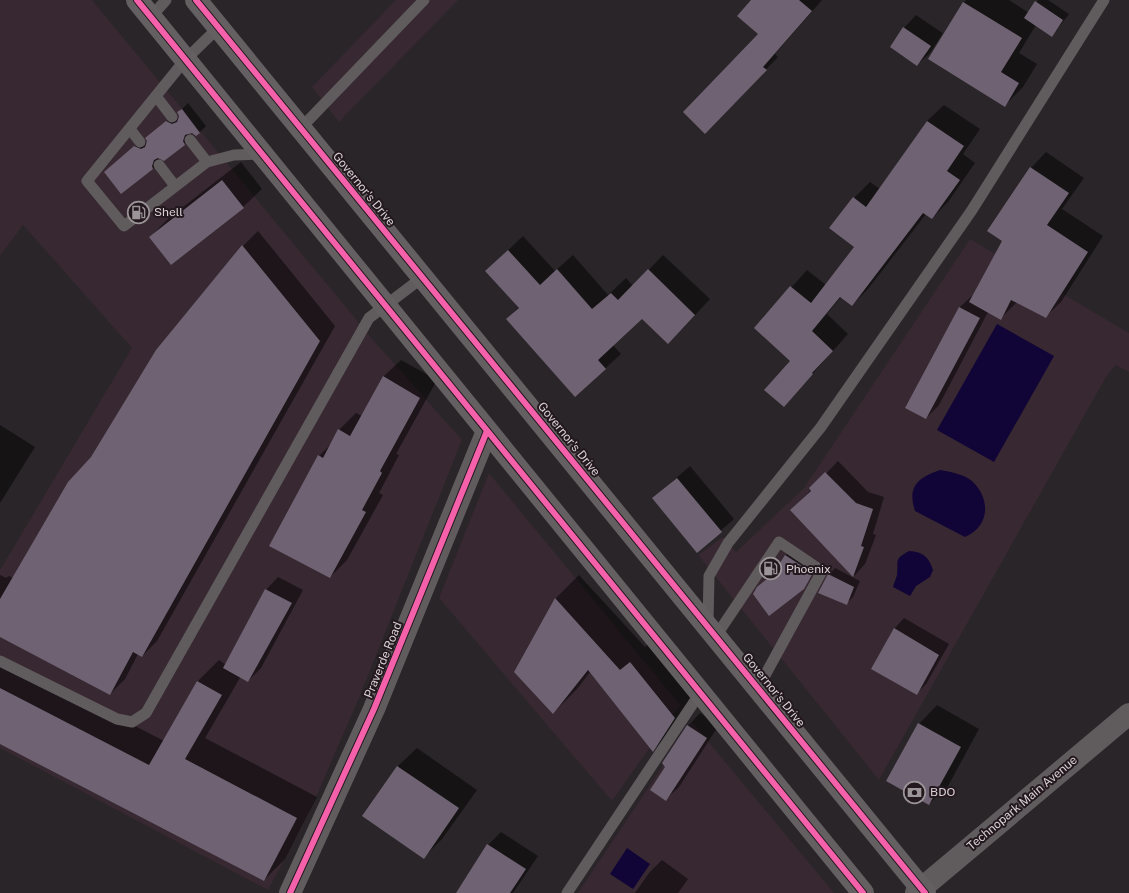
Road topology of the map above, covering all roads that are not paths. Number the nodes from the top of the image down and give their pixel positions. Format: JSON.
{"nodes":[{"id":1,"x":137,"y":0,"type":"edge"},
{"id":2,"x":166,"y":0,"type":"edge"},
{"id":3,"x":196,"y":0,"type":"edge"},
{"id":4,"x":424,"y":0,"type":"edge"},
{"id":5,"x":1104,"y":0,"type":"edge"},
{"id":6,"x":151,"y":17,"type":"junction"},
{"id":7,"x":219,"y":27,"type":"junction"},
{"id":8,"x":186,"y":60,"type":"junction"},
{"id":9,"x":156,"y":96,"type":"junction"},
{"id":10,"x":172,"y":117,"type":"dead end"},
{"id":11,"x":301,"y":128,"type":"junction"},
{"id":12,"x":130,"y":129,"type":"junction"},
{"id":13,"x":190,"y":140,"type":"dead end"},
{"id":14,"x":140,"y":142,"type":"dead end"},
{"id":15,"x":262,"y":154,"type":"junction"},
{"id":16,"x":207,"y":162,"type":"junction"},
{"id":17,"x":159,"y":165,"type":"dead end"},
{"id":18,"x":175,"y":186,"type":"junction"},
{"id":19,"x":423,"y":277,"type":"junction"},
{"id":20,"x":385,"y":306,"type":"junction"},
{"id":21,"x":487,"y":431,"type":"junction"},
{"id":22,"x":712,"y":631,"type":"junction"},
{"id":23,"x":0,"y":661,"type":"edge"},
{"id":24,"x":758,"y":688,"type":"junction"},
{"id":25,"x":700,"y":693,"type":"junction"},
{"id":26,"x":1129,"y":714,"type":"edge"},
{"id":27,"x":921,"y":892,"type":"edge"},
{"id":28,"x":290,"y":893,"type":"edge"},
{"id":29,"x":567,"y":893,"type":"edge"},
{"id":30,"x":863,"y":893,"type":"edge"}],
"edges":[{"from":1,"to":6,"type":"highway"},
{"from":2,"to":6,"type":"lane"},
{"from":3,"to":7,"type":"highway","name":"Governor's Drive"},
{"from":4,"to":11,"type":"lane"},
{"from":5,"to":22,"type":"lane"},
{"from":6,"to":8,"type":"highway"},
{"from":7,"to":8,"type":"lane"},
{"from":7,"to":11,"type":"highway","name":"Governor's Drive"},
{"from":8,"to":9,"type":"lane"},
{"from":8,"to":15,"type":"highway"},
{"from":9,"to":10,"type":"lane"},
{"from":9,"to":12,"type":"lane"},
{"from":11,"to":19,"type":"highway","name":"Governor's Drive"},
{"from":12,"to":14,"type":"lane"},
{"from":12,"to":18,"type":"lane"},
{"from":13,"to":16,"type":"lane"},
{"from":15,"to":16,"type":"lane"},
{"from":15,"to":20,"type":"highway"},
{"from":16,"to":18,"type":"lane"},
{"from":17,"to":18,"type":"lane"},
{"from":19,"to":20,"type":"lane"},
{"from":19,"to":22,"type":"highway","name":"Governor's Drive"},
{"from":20,"to":21,"type":"highway"},
{"from":20,"to":23,"type":"lane"},
{"from":21,"to":25,"type":"highway"},
{"from":21,"to":28,"type":"street","name":"Praverde Road"},
{"from":22,"to":24,"type":"highway","name":"Governor's Drive"},
{"from":22,"to":24,"type":"lane"},
{"from":24,"to":27,"type":"highway","name":"Governor's Drive"},
{"from":25,"to":29,"type":"lane"},
{"from":25,"to":30,"type":"highway"},
{"from":26,"to":27,"type":"street","name":"Technopark Main Avenue"}]}
